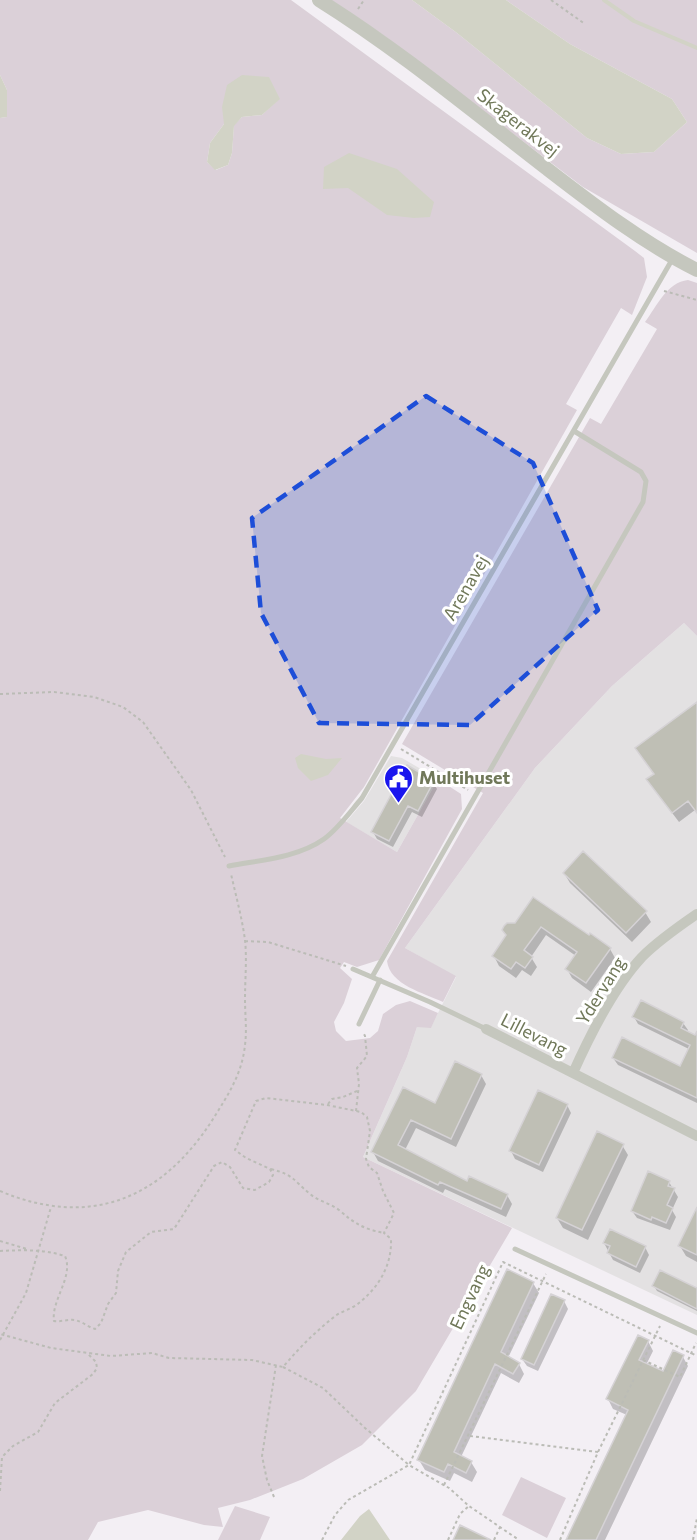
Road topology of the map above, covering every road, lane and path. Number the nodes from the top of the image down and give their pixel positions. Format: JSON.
{"nodes":[{"id":1,"x":319,"y":0,"type":"edge"},
{"id":2,"x":551,"y":0,"type":"edge"},
{"id":3,"x":585,"y":24,"type":"dead end"},
{"id":4,"x":673,"y":258,"type":"junction"},
{"id":5,"x":697,"y":270,"type":"edge"},
{"id":6,"x":656,"y":288,"type":"junction"},
{"id":7,"x":697,"y":300,"type":"edge"},
{"id":8,"x":574,"y":431,"type":"junction"},
{"id":9,"x":0,"y":694,"type":"edge"},
{"id":10,"x":392,"y":744,"type":"junction"},
{"id":11,"x":476,"y":794,"type":"junction"},
{"id":12,"x":230,"y":866,"type":"junction"},
{"id":13,"x":697,"y":914,"type":"edge"},
{"id":14,"x":245,"y":941,"type":"junction"},
{"id":15,"x":353,"y":969,"type":"joint"},
{"id":16,"x":372,"y":977,"type":"junction"},
{"id":17,"x":380,"y":980,"type":"junction"},
{"id":18,"x":359,"y":1024,"type":"joint"},
{"id":19,"x":486,"y":1029,"type":"joint"},
{"id":20,"x":573,"y":1073,"type":"junction"},
{"id":21,"x":357,"y":1091,"type":"junction"},
{"id":22,"x":327,"y":1105,"type":"junction"},
{"id":23,"x":357,"y":1111,"type":"junction"},
{"id":24,"x":697,"y":1136,"type":"edge"},
{"id":25,"x":270,"y":1169,"type":"junction"},
{"id":26,"x":0,"y":1191,"type":"edge"},
{"id":27,"x":51,"y":1207,"type":"junction"},
{"id":28,"x":384,"y":1233,"type":"junction"},
{"id":29,"x":0,"y":1241,"type":"edge"},
{"id":30,"x":514,"y":1249,"type":"dead end"},
{"id":31,"x":29,"y":1250,"type":"junction"},
{"id":32,"x":0,"y":1251,"type":"edge"},
{"id":33,"x":39,"y":1251,"type":"junction"},
{"id":34,"x":550,"y":1266,"type":"junction"},
{"id":35,"x":543,"y":1281,"type":"junction"},
{"id":36,"x":663,"y":1318,"type":"junction"},
{"id":37,"x":697,"y":1333,"type":"edge"},
{"id":38,"x":2,"y":1334,"type":"edge"},
{"id":39,"x":655,"y":1335,"type":"junction"},
{"id":40,"x":0,"y":1340,"type":"edge"},
{"id":41,"x":697,"y":1340,"type":"edge"},
{"id":42,"x":87,"y":1353,"type":"junction"},
{"id":43,"x":691,"y":1353,"type":"junction"},
{"id":44,"x":697,"y":1356,"type":"edge"},
{"id":45,"x":643,"y":1360,"type":"junction"},
{"id":46,"x":276,"y":1365,"type":"junction"},
{"id":47,"x":283,"y":1367,"type":"junction"},
{"id":48,"x":469,"y":1436,"type":"junction"},
{"id":49,"x":598,"y":1452,"type":"junction"},
{"id":50,"x":409,"y":1465,"type":"junction"},
{"id":51,"x":444,"y":1485,"type":"junction"},
{"id":52,"x":0,"y":1491,"type":"edge"},
{"id":53,"x":274,"y":1497,"type":"dead end"},
{"id":54,"x":469,"y":1506,"type":"junction"},
{"id":55,"x":697,"y":1518,"type":"edge"},
{"id":56,"x":500,"y":1527,"type":"junction"},
{"id":57,"x":322,"y":1540,"type":"edge"},
{"id":58,"x":448,"y":1540,"type":"edge"},
{"id":59,"x":494,"y":1540,"type":"edge"},
{"id":60,"x":519,"y":1540,"type":"edge"},
{"id":61,"x":560,"y":1540,"type":"edge"},
{"id":62,"x":693,"y":1540,"type":"edge"}],
"edges":[{"from":1,"to":4,"type":"street","name":"Skagerakvej"},
{"from":2,"to":3,"type":"path"},
{"from":4,"to":5,"type":"street","name":"Skagerakvej"},
{"from":4,"to":6,"type":"lane","name":"Arenavej"},
{"from":6,"to":7,"type":"path"},
{"from":6,"to":8,"type":"lane","name":"Arenavej"},
{"from":8,"to":10,"type":"lane","name":"Arenavej"},
{"from":8,"to":11,"type":"lane"},
{"from":9,"to":12,"type":"path"},
{"from":10,"to":11,"type":"path"},
{"from":10,"to":12,"type":"lane","name":"Arenavej"},
{"from":11,"to":16,"type":"lane"},
{"from":12,"to":14,"type":"path"},
{"from":13,"to":20,"type":"street","name":"Ydervang"},
{"from":14,"to":15,"type":"path"},
{"from":14,"to":27,"type":"path"},
{"from":15,"to":16,"type":"lane","name":"Lillevang"},
{"from":16,"to":17,"type":"lane","name":"Lillevang"},
{"from":17,"to":18,"type":"lane"},
{"from":17,"to":19,"type":"lane","name":"Lillevang"},
{"from":18,"to":21,"type":"path"},
{"from":19,"to":20,"type":"street","name":"Lillevang"},
{"from":20,"to":24,"type":"street","name":"Lillevang"},
{"from":21,"to":22,"type":"path"},
{"from":21,"to":23,"type":"path"},
{"from":22,"to":23,"type":"path"},
{"from":22,"to":25,"type":"path"},
{"from":23,"to":28,"type":"path"},
{"from":25,"to":28,"type":"path"},
{"from":25,"to":33,"type":"path"},
{"from":26,"to":27,"type":"path"},
{"from":27,"to":33,"type":"path"},
{"from":28,"to":47,"type":"path"},
{"from":29,"to":31,"type":"path"},
{"from":30,"to":34,"type":"lane"},
{"from":31,"to":32,"type":"path"},
{"from":31,"to":33,"type":"path"},
{"from":33,"to":38,"type":"path"},
{"from":34,"to":35,"type":"path"},
{"from":34,"to":36,"type":"lane"},
{"from":35,"to":39,"type":"path","name":"Engvang"},
{"from":35,"to":48,"type":"path"},
{"from":35,"to":50,"type":"path","name":"Engvang"},
{"from":36,"to":37,"type":"lane"},
{"from":36,"to":39,"type":"path"},
{"from":38,"to":40,"type":"path"},
{"from":38,"to":42,"type":"path"},
{"from":39,"to":43,"type":"path","name":"Engvang"},
{"from":39,"to":45,"type":"path"},
{"from":41,"to":43,"type":"path"},
{"from":42,"to":46,"type":"path"},
{"from":42,"to":52,"type":"path"},
{"from":43,"to":44,"type":"path","name":"Engvang"},
{"from":43,"to":45,"type":"path"},
{"from":45,"to":49,"type":"path"},
{"from":46,"to":47,"type":"path"},
{"from":46,"to":53,"type":"path"},
{"from":47,"to":50,"type":"path"},
{"from":48,"to":49,"type":"path"},
{"from":48,"to":51,"type":"path"},
{"from":49,"to":61,"type":"path"},
{"from":50,"to":51,"type":"path"},
{"from":50,"to":57,"type":"path"},
{"from":51,"to":54,"type":"path"},
{"from":54,"to":56,"type":"path"},
{"from":54,"to":58,"type":"path"},
{"from":55,"to":62,"type":"path"},
{"from":56,"to":59,"type":"path"},
{"from":56,"to":60,"type":"path"}]}
